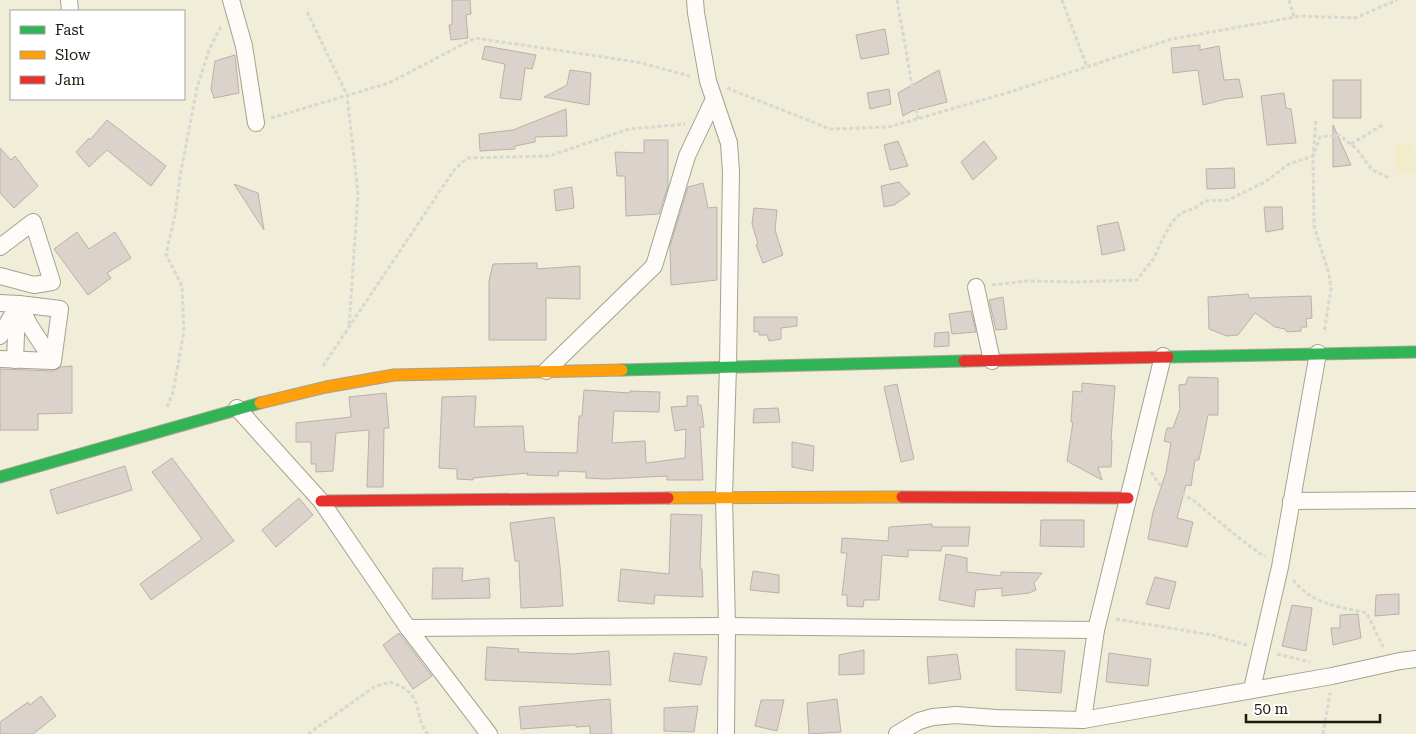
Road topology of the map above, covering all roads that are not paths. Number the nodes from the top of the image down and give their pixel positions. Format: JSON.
{"nodes":[{"id":1,"x":695,"y":0,"type":"edge"},
{"id":2,"x":231,"y":2,"type":"edge"},
{"id":3,"x":714,"y":99,"type":"junction"},
{"id":4,"x":256,"y":123,"type":"road end"},
{"id":5,"x":0,"y":247,"type":"edge"},
{"id":6,"x":0,"y":276,"type":"edge"},
{"id":7,"x":976,"y":287,"type":"road end"},
{"id":8,"x":0,"y":303,"type":"edge"},
{"id":9,"x":18,"y":306,"type":"junction"},
{"id":10,"x":0,"y":336,"type":"edge"},
{"id":11,"x":1320,"y":345,"type":"junction"},
{"id":12,"x":1416,"y":352,"type":"edge"},
{"id":13,"x":1163,"y":356,"type":"junction"},
{"id":14,"x":7,"y":360,"type":"edge"},
{"id":15,"x":54,"y":361,"type":"junction"},
{"id":16,"x":992,"y":361,"type":"junction"},
{"id":17,"x":728,"y":366,"type":"junction"},
{"id":18,"x":546,"y":371,"type":"junction"},
{"id":19,"x":237,"y":408,"type":"junction"},
{"id":20,"x":0,"y":477,"type":"edge"},
{"id":21,"x":724,"y":497,"type":"junction"},
{"id":22,"x":1128,"y":498,"type":"junction"},
{"id":23,"x":1416,"y":500,"type":"edge"},
{"id":24,"x":321,"y":501,"type":"junction"},
{"id":25,"x":1291,"y":501,"type":"junction"},
{"id":26,"x":1098,"y":624,"type":"junction"},
{"id":27,"x":727,"y":626,"type":"junction"},
{"id":28,"x":408,"y":628,"type":"junction"},
{"id":29,"x":1416,"y":659,"type":"edge"},
{"id":30,"x":1252,"y":689,"type":"junction"},
{"id":31,"x":1083,"y":720,"type":"junction"},
{"id":32,"x":490,"y":734,"type":"edge"},
{"id":33,"x":726,"y":734,"type":"edge"},
{"id":34,"x":897,"y":734,"type":"edge"}],
"edges":[{"from":1,"to":3,"type":"street"},
{"from":2,"to":4,"type":"street"},
{"from":3,"to":17,"type":"street"},
{"from":3,"to":18,"type":"street"},
{"from":5,"to":6,"type":"street"},
{"from":7,"to":16,"type":"street"},
{"from":8,"to":9,"type":"street"},
{"from":9,"to":10,"type":"street"},
{"from":9,"to":14,"type":"street"},
{"from":9,"to":15,"type":"street"},
{"from":9,"to":15,"type":"street"},
{"from":11,"to":12,"type":"street"},
{"from":11,"to":13,"type":"street"},
{"from":11,"to":25,"type":"street"},
{"from":13,"to":16,"type":"street"},
{"from":13,"to":22,"type":"street"},
{"from":14,"to":15,"type":"street"},
{"from":16,"to":17,"type":"street"},
{"from":17,"to":18,"type":"street"},
{"from":17,"to":21,"type":"street"},
{"from":18,"to":19,"type":"street"},
{"from":19,"to":20,"type":"street"},
{"from":19,"to":24,"type":"street"},
{"from":21,"to":22,"type":"street"},
{"from":21,"to":24,"type":"street"},
{"from":21,"to":27,"type":"street"},
{"from":22,"to":26,"type":"street"},
{"from":23,"to":25,"type":"street"},
{"from":24,"to":28,"type":"street"},
{"from":25,"to":30,"type":"street"},
{"from":26,"to":27,"type":"street"},
{"from":26,"to":31,"type":"street"},
{"from":27,"to":28,"type":"street"},
{"from":27,"to":33,"type":"street"},
{"from":28,"to":32,"type":"street"},
{"from":29,"to":30,"type":"street"},
{"from":30,"to":31,"type":"street"},
{"from":31,"to":34,"type":"street"}]}
